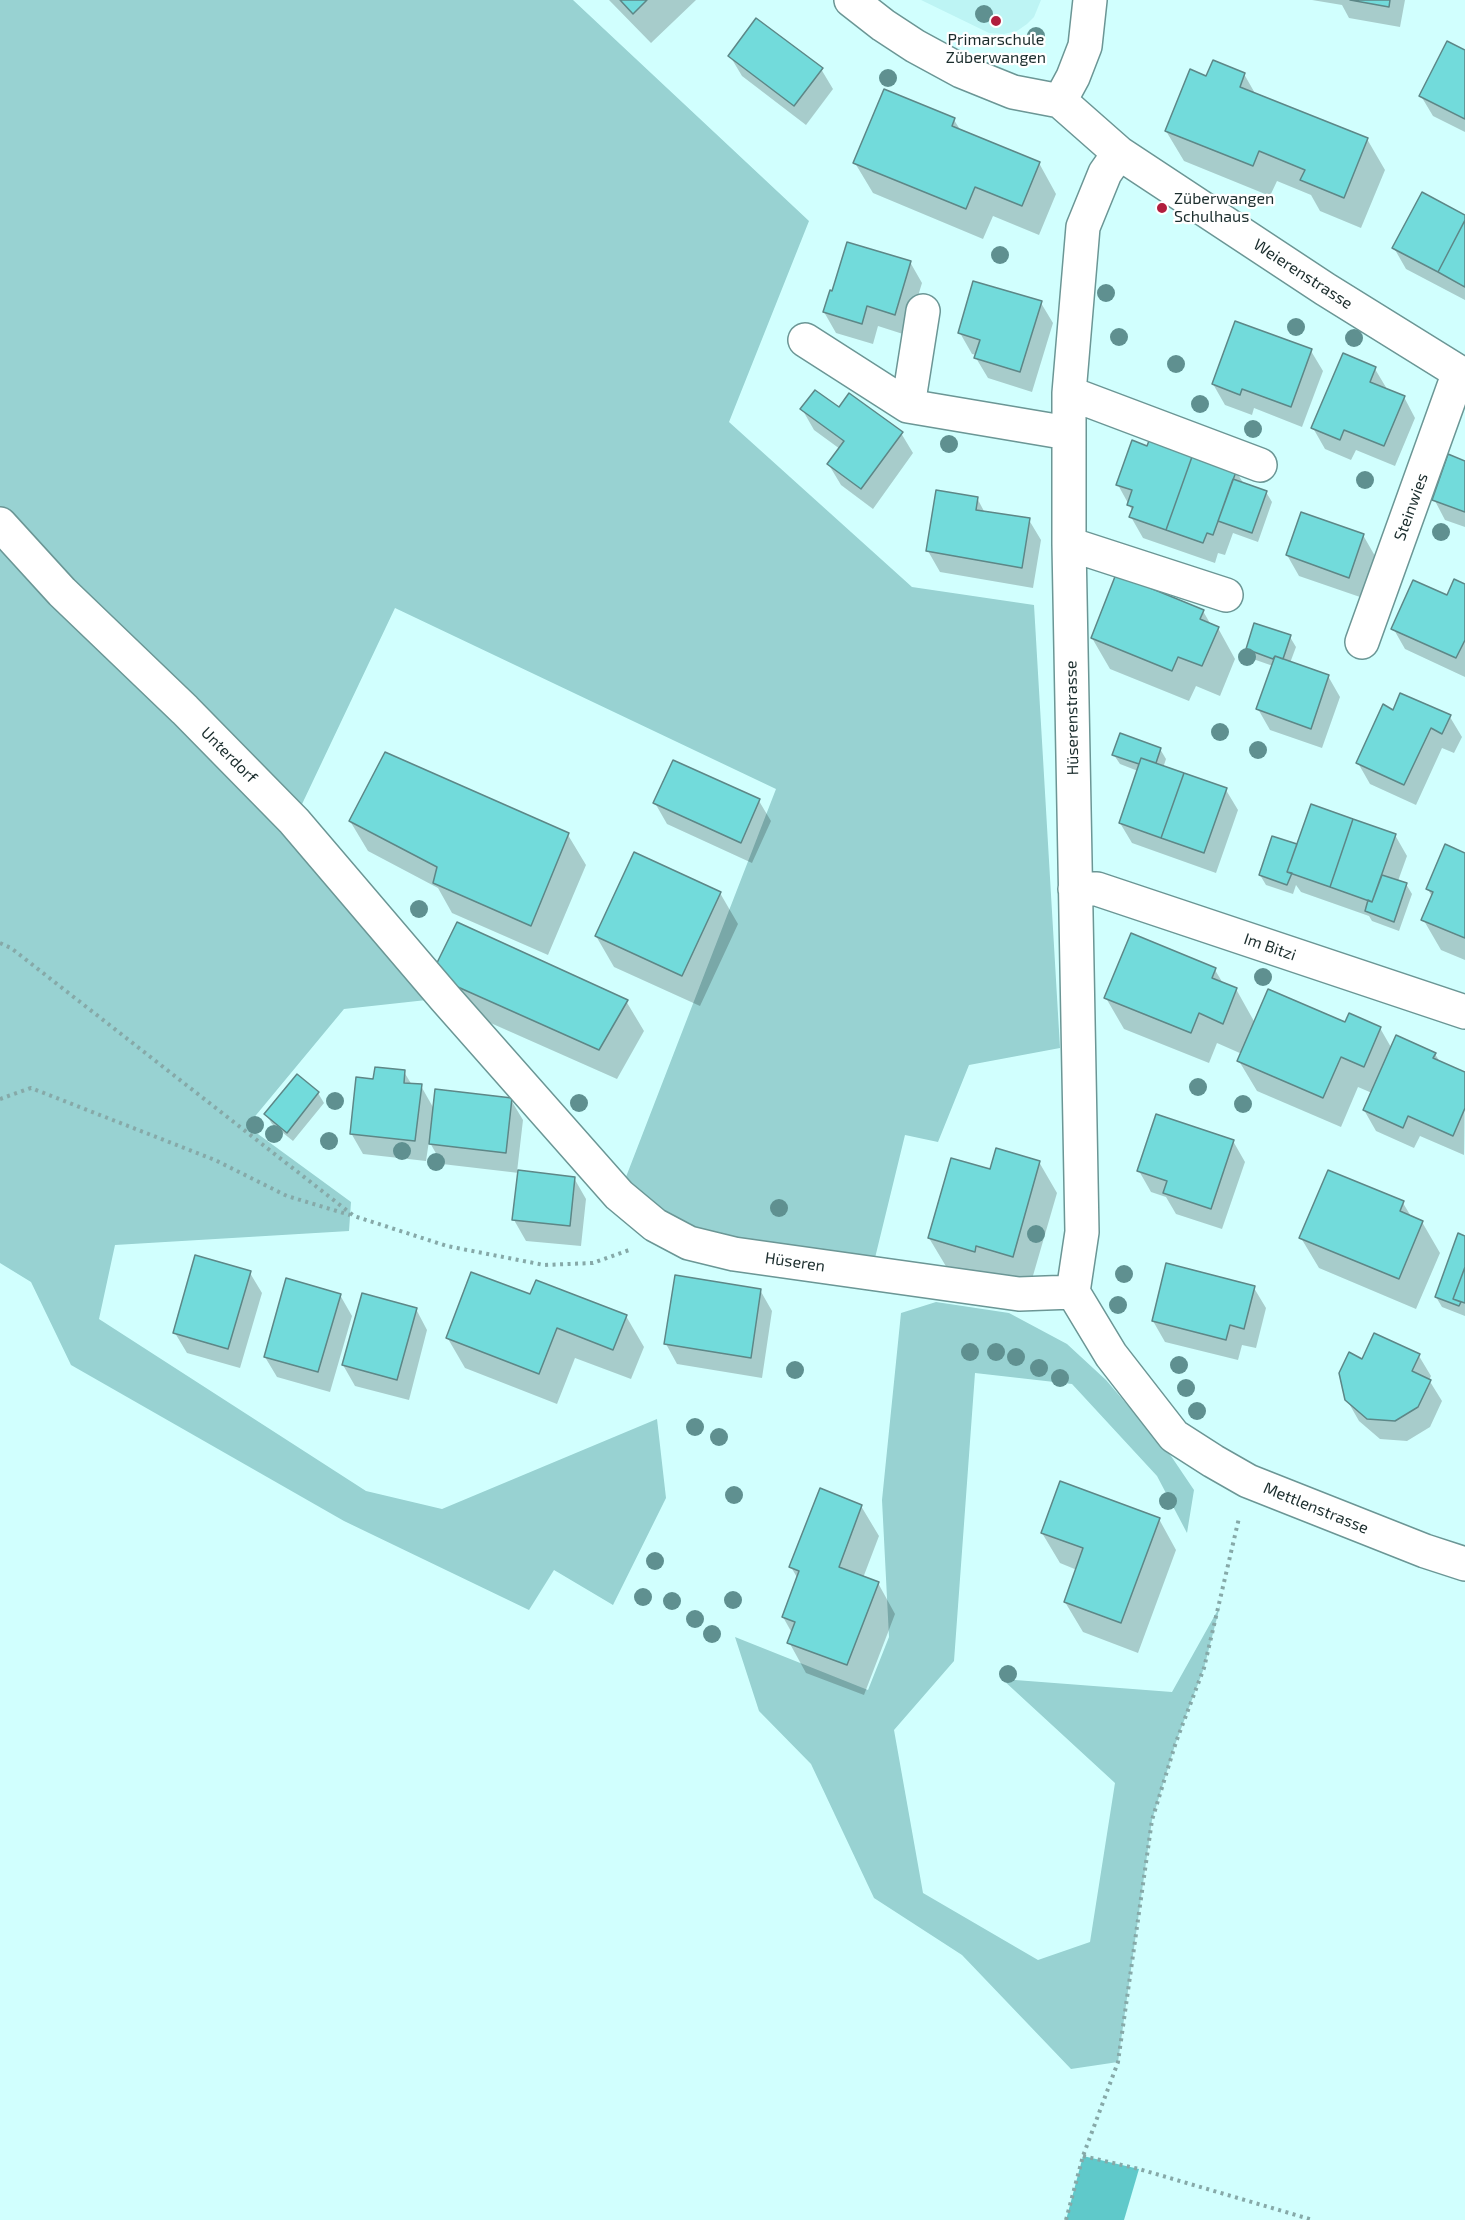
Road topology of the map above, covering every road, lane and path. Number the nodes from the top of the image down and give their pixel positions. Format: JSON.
{"nodes":[{"id":1,"x":851,"y":0,"type":"edge"},
{"id":2,"x":1090,"y":0,"type":"edge"},
{"id":3,"x":1060,"y":100,"type":"junction"},
{"id":4,"x":1119,"y":153,"type":"junction"},
{"id":5,"x":923,"y":311,"type":"dead end"},
{"id":6,"x":805,"y":340,"type":"dead end"},
{"id":7,"x":1462,"y":374,"type":"edge"},
{"id":8,"x":1070,"y":393,"type":"junction"},
{"id":9,"x":908,"y":406,"type":"junction"},
{"id":10,"x":1068,"y":433,"type":"junction"},
{"id":11,"x":1260,"y":465,"type":"dead end"},
{"id":12,"x":0,"y":524,"type":"edge"},
{"id":13,"x":1070,"y":544,"type":"junction"},
{"id":14,"x":1226,"y":595,"type":"dead end"},
{"id":15,"x":1362,"y":642,"type":"dead end"},
{"id":16,"x":1075,"y":889,"type":"junction"},
{"id":17,"x":0,"y":944,"type":"edge"},
{"id":18,"x":445,"y":998,"type":"joint"},
{"id":19,"x":1465,"y":1012,"type":"edge"},
{"id":20,"x":0,"y":1099,"type":"edge"},
{"id":21,"x":354,"y":1216,"type":"junction"},
{"id":22,"x":655,"y":1225,"type":"junction"},
{"id":23,"x":1073,"y":1292,"type":"junction"},
{"id":24,"x":1248,"y":1481,"type":"junction"},
{"id":25,"x":1465,"y":1564,"type":"edge"},
{"id":26,"x":1083,"y":2156,"type":"junction"},
{"id":27,"x":1066,"y":2220,"type":"edge"},
{"id":28,"x":1313,"y":2220,"type":"edge"}],
"edges":[{"from":1,"to":3,"type":"street"},
{"from":2,"to":3,"type":"street"},
{"from":3,"to":4,"type":"street","name":"Weierenstrasse"},
{"from":4,"to":7,"type":"street","name":"Weierenstrasse"},
{"from":4,"to":8,"type":"street","name":"Hüserenstrasse"},
{"from":5,"to":9,"type":"street"},
{"from":6,"to":9,"type":"street"},
{"from":7,"to":15,"type":"street","name":"Steinwies"},
{"from":8,"to":10,"type":"street","name":"Hüserenstrasse"},
{"from":8,"to":11,"type":"street"},
{"from":9,"to":10,"type":"street"},
{"from":10,"to":13,"type":"street","name":"Hüserenstrasse"},
{"from":12,"to":18,"type":"street","name":"Unterdorf"},
{"from":13,"to":14,"type":"street"},
{"from":13,"to":16,"type":"street","name":"Hüserenstrasse"},
{"from":16,"to":19,"type":"street","name":"Im Bitzi"},
{"from":16,"to":23,"type":"street","name":"Hüserenstrasse"},
{"from":17,"to":21,"type":"path"},
{"from":18,"to":22,"type":"street","name":"Hüseren"},
{"from":20,"to":21,"type":"path"},
{"from":21,"to":22,"type":"path"},
{"from":22,"to":23,"type":"street","name":"Hüseren"},
{"from":23,"to":24,"type":"street","name":"Mettlenstrasse"},
{"from":24,"to":25,"type":"street","name":"Mettlenstrasse"},
{"from":24,"to":26,"type":"path"},
{"from":26,"to":27,"type":"path"},
{"from":26,"to":28,"type":"path"}]}
